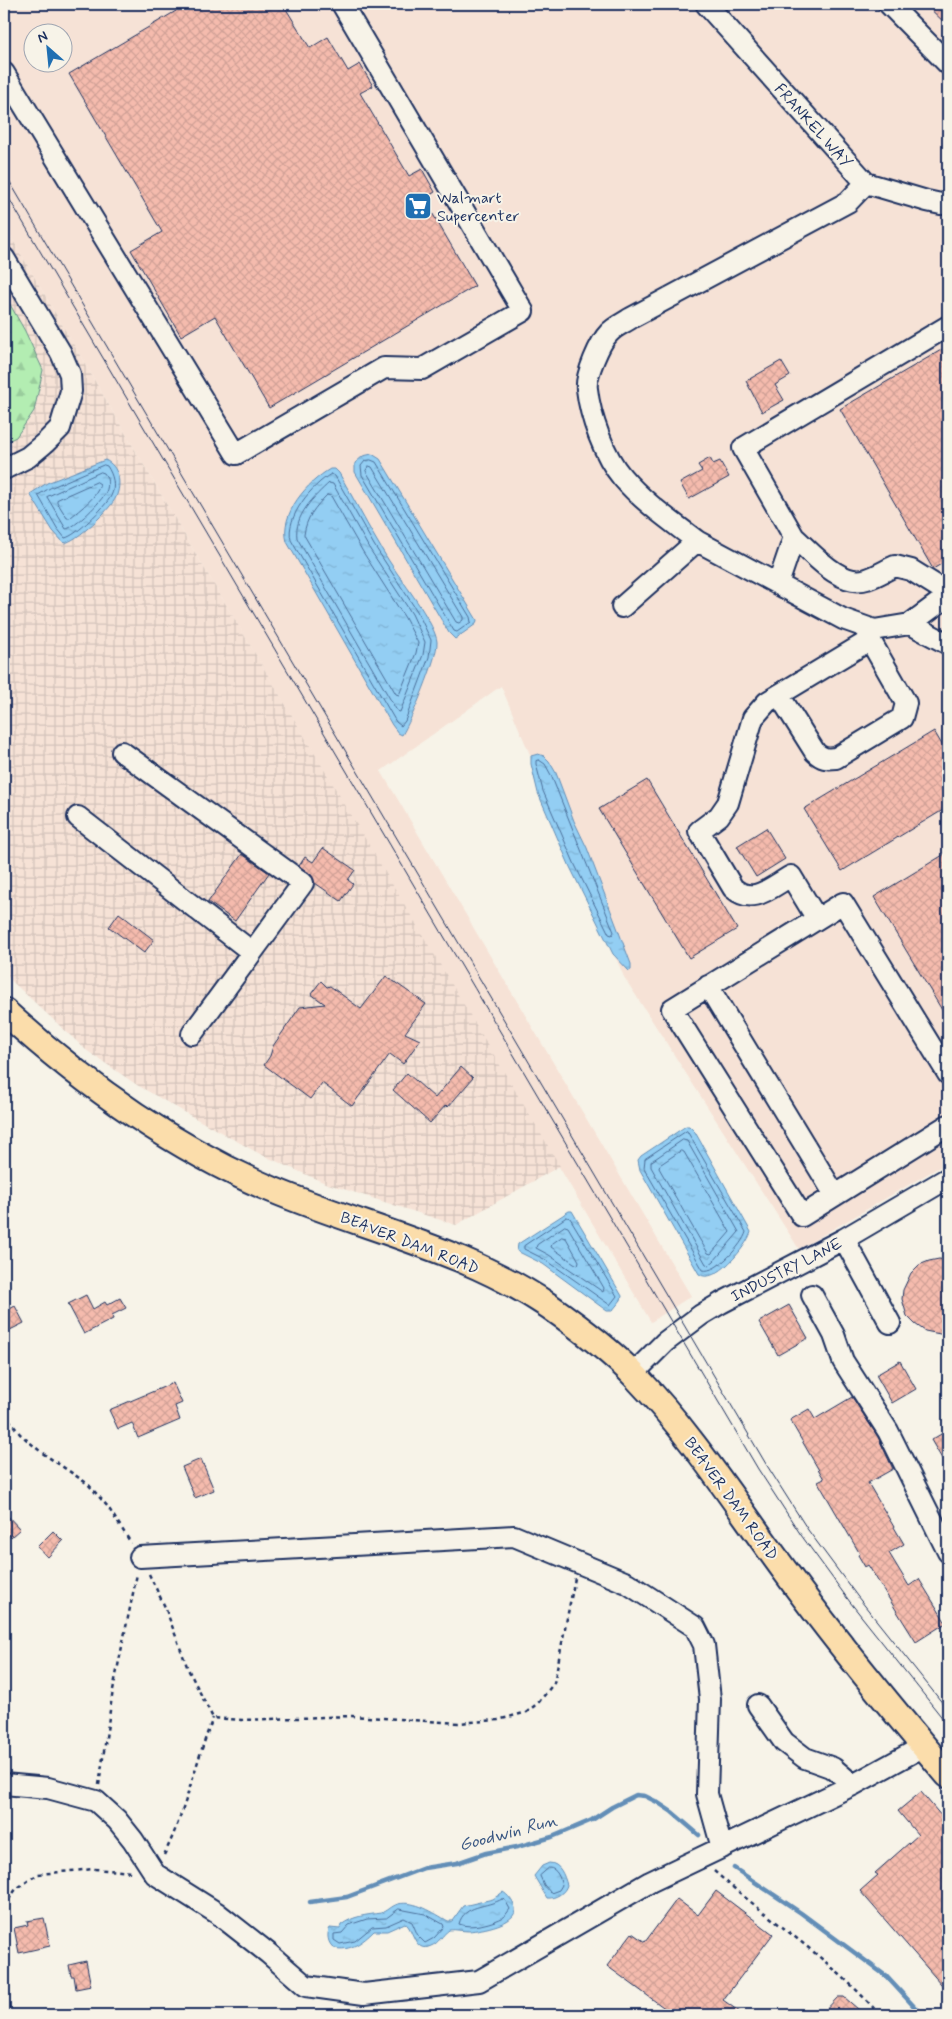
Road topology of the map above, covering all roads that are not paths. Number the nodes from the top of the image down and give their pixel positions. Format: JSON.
{"nodes":[{"id":1,"x":342,"y":4,"type":"edge"},
{"id":2,"x":706,"y":4,"type":"edge"},
{"id":3,"x":890,"y":4,"type":"edge"},
{"id":4,"x":948,"y":64,"type":"edge"},
{"id":5,"x":4,"y":73,"type":"edge"},
{"id":6,"x":866,"y":183,"type":"junction"},
{"id":7,"x":948,"y":203,"type":"edge"},
{"id":8,"x":4,"y":258,"type":"edge"},
{"id":9,"x":948,"y":326,"type":"edge"},
{"id":10,"x":4,"y":469,"type":"edge"},
{"id":11,"x":794,"y":537,"type":"junction"},
{"id":12,"x":697,"y":541,"type":"junction"},
{"id":13,"x":778,"y":584,"type":"junction"},
{"id":14,"x":948,"y":594,"type":"edge"},
{"id":15,"x":622,"y":607,"type":"dead end"},
{"id":16,"x":910,"y":624,"type":"junction"},
{"id":17,"x":872,"y":635,"type":"junction"},
{"id":18,"x":945,"y":637,"type":"edge"},
{"id":19,"x":779,"y":695,"type":"junction"},
{"id":20,"x":122,"y":752,"type":"dead end"},
{"id":21,"x":78,"y":816,"type":"dead end"},
{"id":22,"x":818,"y":918,"type":"junction"},
{"id":23,"x":252,"y":952,"type":"junction"},
{"id":24,"x":708,"y":986,"type":"junction"},
{"id":25,"x":4,"y":1011,"type":"edge"},
{"id":26,"x":192,"y":1034,"type":"dead end"},
{"id":27,"x":947,"y":1072,"type":"edge"},
{"id":28,"x":948,"y":1125,"type":"edge"},
{"id":29,"x":948,"y":1178,"type":"edge"},
{"id":30,"x":835,"y":1195,"type":"junction"},
{"id":31,"x":844,"y":1239,"type":"junction"},
{"id":32,"x":812,"y":1295,"type":"dead end"},
{"id":33,"x":890,"y":1323,"type":"dead end"},
{"id":34,"x":633,"y":1374,"type":"junction"},
{"id":35,"x":948,"y":1552,"type":"edge"},
{"id":36,"x":140,"y":1557,"type":"road end"},
{"id":37,"x":758,"y":1705,"type":"dead end"},
{"id":38,"x":924,"y":1746,"type":"junction"},
{"id":39,"x":948,"y":1775,"type":"edge"},
{"id":40,"x":4,"y":1784,"type":"edge"},
{"id":41,"x":853,"y":1786,"type":"junction"},
{"id":42,"x":722,"y":1848,"type":"junction"}],
"edges":[{"from":1,"to":5,"type":"street"},
{"from":2,"to":6,"type":"street","name":"FRANKEL WAY"},
{"from":3,"to":4,"type":"street"},
{"from":6,"to":7,"type":"street"},
{"from":6,"to":12,"type":"street"},
{"from":8,"to":10,"type":"street"},
{"from":9,"to":11,"type":"street"},
{"from":11,"to":13,"type":"street"},
{"from":11,"to":14,"type":"street"},
{"from":12,"to":13,"type":"street"},
{"from":12,"to":15,"type":"street"},
{"from":13,"to":17,"type":"street"},
{"from":14,"to":16,"type":"street"},
{"from":16,"to":17,"type":"street"},
{"from":16,"to":18,"type":"street"},
{"from":17,"to":19,"type":"street"},
{"from":17,"to":19,"type":"street"},
{"from":19,"to":22,"type":"street"},
{"from":20,"to":23,"type":"street"},
{"from":21,"to":23,"type":"street"},
{"from":22,"to":24,"type":"street"},
{"from":22,"to":27,"type":"street"},
{"from":23,"to":26,"type":"street"},
{"from":24,"to":30,"type":"street"},
{"from":24,"to":30,"type":"street"},
{"from":25,"to":34,"type":"main road","name":"BEAVER DAM ROAD"},
{"from":28,"to":30,"type":"street"},
{"from":29,"to":31,"type":"street","name":"INDUSTRY LANE"},
{"from":31,"to":33,"type":"street"},
{"from":31,"to":34,"type":"street","name":"INDUSTRY LANE"},
{"from":32,"to":35,"type":"street"},
{"from":34,"to":38,"type":"main road","name":"BEAVER DAM ROAD"},
{"from":36,"to":42,"type":"street"},
{"from":37,"to":41,"type":"street"},
{"from":38,"to":39,"type":"main road","name":"BEAVER DAM ROAD"},
{"from":38,"to":41,"type":"street"},
{"from":40,"to":42,"type":"street"},
{"from":41,"to":42,"type":"street"}]}
